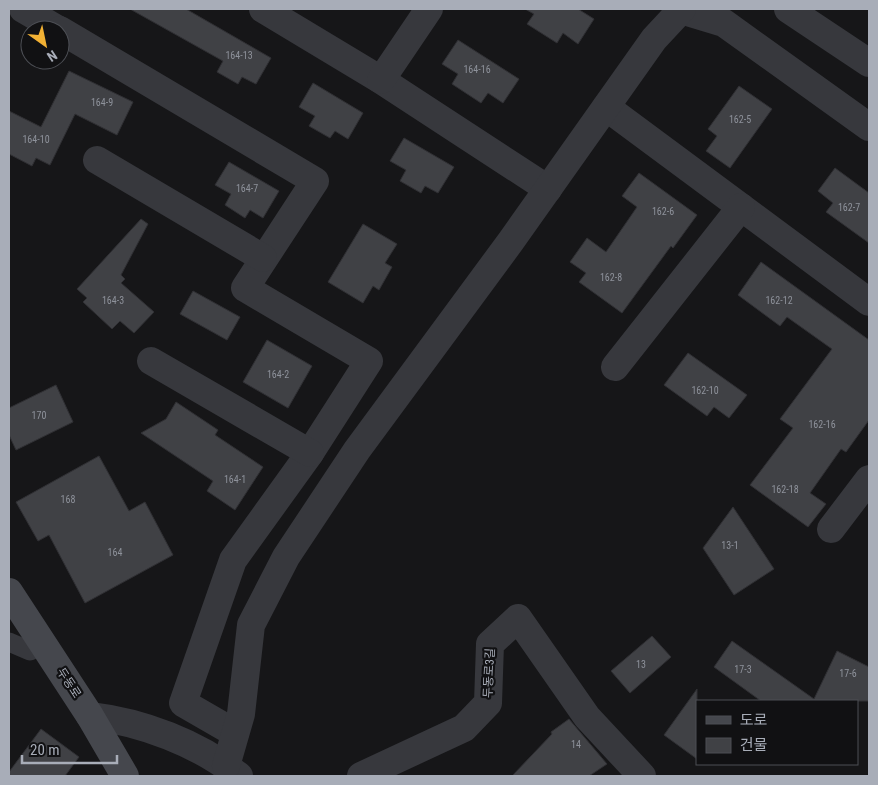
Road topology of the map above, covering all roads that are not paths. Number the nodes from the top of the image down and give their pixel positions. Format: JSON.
{"nodes":[{"id":1,"x":23,"y":9,"type":"edge"},
{"id":2,"x":263,"y":9,"type":"edge"},
{"id":3,"x":429,"y":9,"type":"edge"},
{"id":4,"x":681,"y":9,"type":"edge"},
{"id":5,"x":788,"y":9,"type":"edge"},
{"id":6,"x":42,"y":20,"type":"edge"},
{"id":7,"x":70,"y":36,"type":"edge"},
{"id":8,"x":869,"y":63,"type":"edge"},
{"id":9,"x":381,"y":80,"type":"junction"},
{"id":10,"x":606,"y":107,"type":"junction"},
{"id":11,"x":869,"y":127,"type":"edge"},
{"id":12,"x":97,"y":160,"type":"dead end"},
{"id":13,"x":548,"y":188,"type":"junction"},
{"id":14,"x":741,"y":207,"type":"junction"},
{"id":15,"x":263,"y":258,"type":"junction"},
{"id":16,"x":869,"y":302,"type":"edge"},
{"id":17,"x":151,"y":361,"type":"dead end"},
{"id":18,"x":614,"y":367,"type":"dead end"},
{"id":19,"x":310,"y":453,"type":"junction"},
{"id":20,"x":869,"y":479,"type":"edge"},
{"id":21,"x":831,"y":529,"type":"dead end"},
{"id":22,"x":9,"y":592,"type":"edge"},
{"id":23,"x":9,"y":642,"type":"edge"},
{"id":24,"x":44,"y":645,"type":"junction"},
{"id":25,"x":90,"y":716,"type":"junction"},
{"id":26,"x":235,"y":733,"type":"junction"},
{"id":27,"x":232,"y":771,"type":"edge"},
{"id":28,"x":126,"y":776,"type":"edge"},
{"id":29,"x":361,"y":776,"type":"edge"},
{"id":30,"x":642,"y":776,"type":"edge"}],
"edges":[{"from":1,"to":6,"type":"street"},
{"from":2,"to":9,"type":"street"},
{"from":3,"to":9,"type":"street"},
{"from":4,"to":10,"type":"street"},
{"from":4,"to":11,"type":"street"},
{"from":5,"to":8,"type":"street"},
{"from":7,"to":15,"type":"street"},
{"from":9,"to":13,"type":"street"},
{"from":10,"to":13,"type":"street"},
{"from":10,"to":14,"type":"street"},
{"from":12,"to":15,"type":"street"},
{"from":13,"to":26,"type":"street"},
{"from":14,"to":16,"type":"street"},
{"from":14,"to":18,"type":"street"},
{"from":15,"to":19,"type":"street"},
{"from":17,"to":19,"type":"street"},
{"from":19,"to":26,"type":"street"},
{"from":20,"to":21,"type":"street"},
{"from":22,"to":24,"type":"street","name":"두동로"},
{"from":23,"to":24,"type":"lane"},
{"from":24,"to":25,"type":"street","name":"두동로"},
{"from":25,"to":27,"type":"street"},
{"from":25,"to":28,"type":"street","name":"두동로"},
{"from":26,"to":27,"type":"street"},
{"from":29,"to":30,"type":"street","name":"두동로3길"}]}
